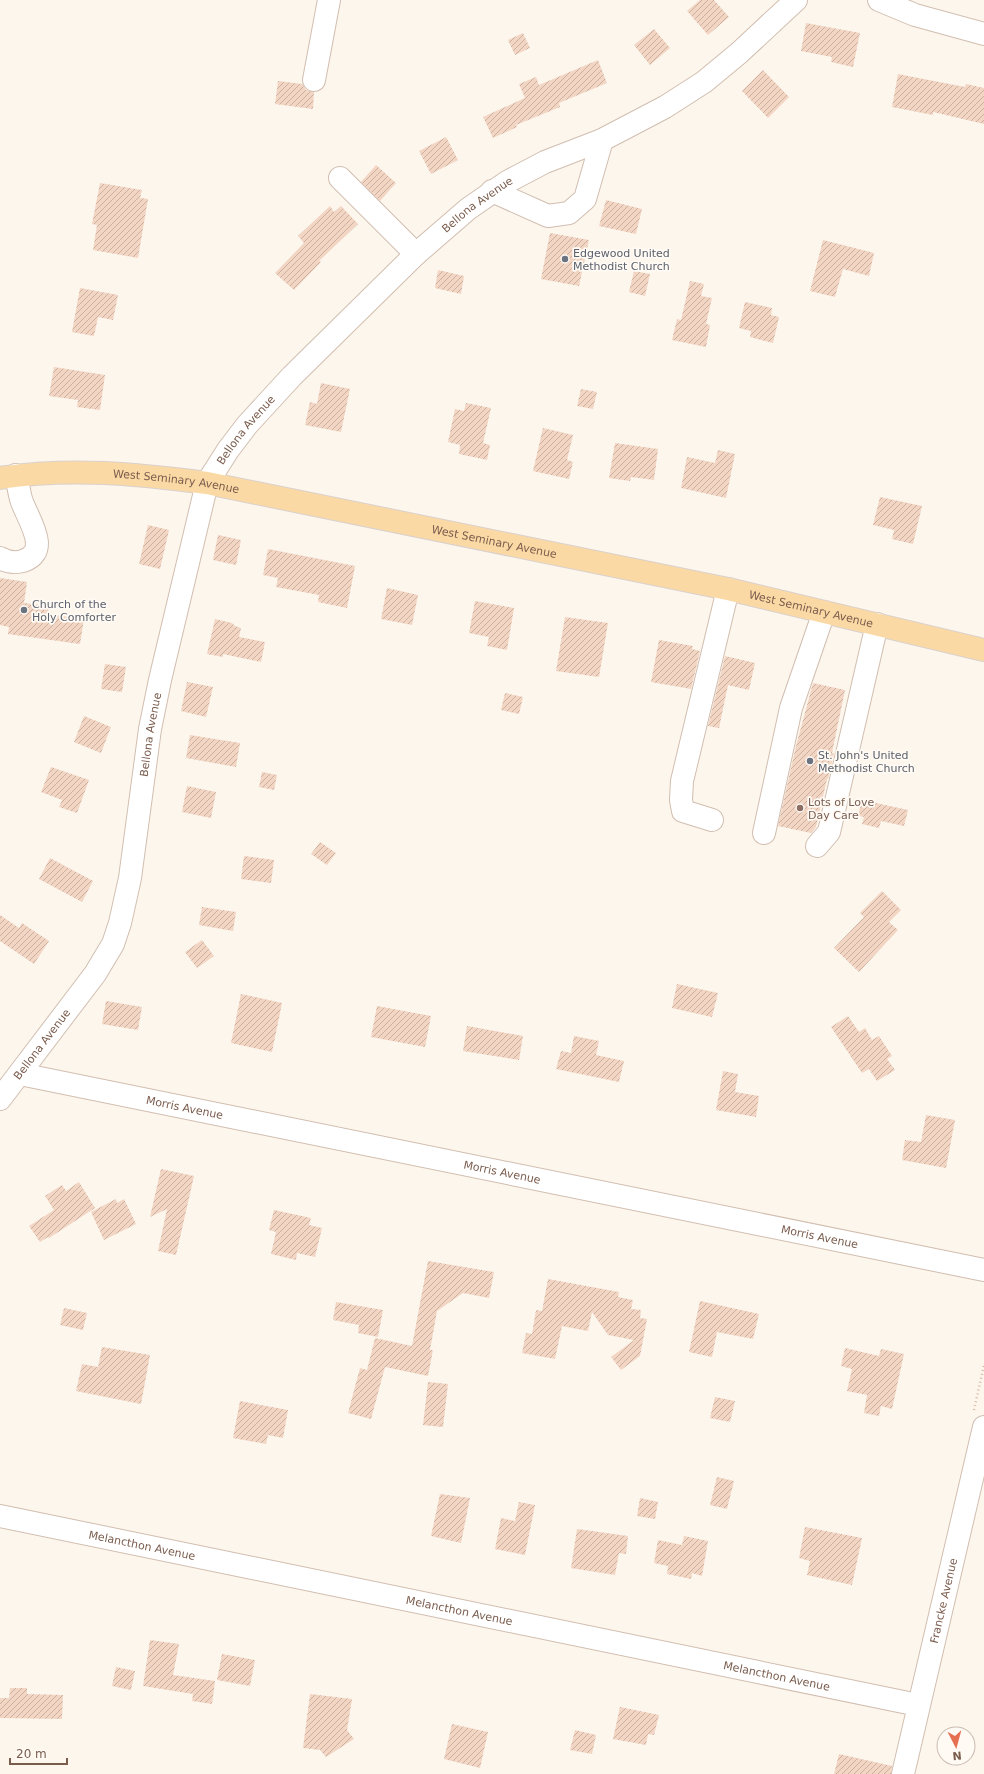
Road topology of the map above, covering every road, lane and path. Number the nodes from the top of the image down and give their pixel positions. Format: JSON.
{"nodes":[{"id":1,"x":329,"y":0,"type":"edge"},
{"id":2,"x":879,"y":0,"type":"edge"},
{"id":3,"x":791,"y":1,"type":"edge"},
{"id":4,"x":984,"y":34,"type":"edge"},
{"id":5,"x":314,"y":80,"type":"dead end"},
{"id":6,"x":602,"y":140,"type":"junction"},
{"id":7,"x":340,"y":178,"type":"dead end"},
{"id":8,"x":492,"y":191,"type":"junction"},
{"id":9,"x":416,"y":254,"type":"junction"},
{"id":10,"x":8,"y":476,"type":"edge"},
{"id":11,"x":207,"y":483,"type":"junction"},
{"id":12,"x":0,"y":558,"type":"edge"},
{"id":13,"x":728,"y":589,"type":"junction"},
{"id":14,"x":824,"y":612,"type":"junction"},
{"id":15,"x":876,"y":624,"type":"junction"},
{"id":16,"x":984,"y":650,"type":"edge"},
{"id":17,"x":712,"y":820,"type":"dead end"},
{"id":18,"x":764,"y":833,"type":"dead end"},
{"id":19,"x":818,"y":846,"type":"dead end"},
{"id":20,"x":20,"y":1074,"type":"junction"},
{"id":21,"x":0,"y":1099,"type":"edge"},
{"id":22,"x":984,"y":1270,"type":"edge"},
{"id":23,"x":984,"y":1427,"type":"edge"},
{"id":24,"x":0,"y":1516,"type":"edge"},
{"id":25,"x":918,"y":1706,"type":"junction"},
{"id":26,"x":903,"y":1774,"type":"edge"}],
"edges":[{"from":1,"to":5,"type":"street"},
{"from":2,"to":4,"type":"street"},
{"from":3,"to":6,"type":"street","name":"Bellona Avenue"},
{"from":6,"to":8,"type":"street","name":"Bellona Avenue"},
{"from":6,"to":8,"type":"street"},
{"from":7,"to":9,"type":"street"},
{"from":8,"to":9,"type":"street","name":"Bellona Avenue"},
{"from":9,"to":11,"type":"street","name":"Bellona Avenue"},
{"from":10,"to":11,"type":"main road","name":"West Seminary Avenue"},
{"from":10,"to":12,"type":"street"},
{"from":11,"to":13,"type":"main road","name":"West Seminary Avenue"},
{"from":11,"to":20,"type":"street","name":"Bellona Avenue"},
{"from":13,"to":14,"type":"main road","name":"West Seminary Avenue"},
{"from":13,"to":17,"type":"street"},
{"from":14,"to":15,"type":"main road","name":"West Seminary Avenue"},
{"from":14,"to":18,"type":"street"},
{"from":15,"to":16,"type":"main road","name":"West Seminary Avenue"},
{"from":15,"to":19,"type":"street"},
{"from":20,"to":21,"type":"street","name":"Bellona Avenue"},
{"from":20,"to":22,"type":"street","name":"Morris Avenue"},
{"from":23,"to":25,"type":"street","name":"Francke Avenue"},
{"from":24,"to":25,"type":"street","name":"Melancthon Avenue"},
{"from":25,"to":26,"type":"street","name":"Francke Avenue"}]}
